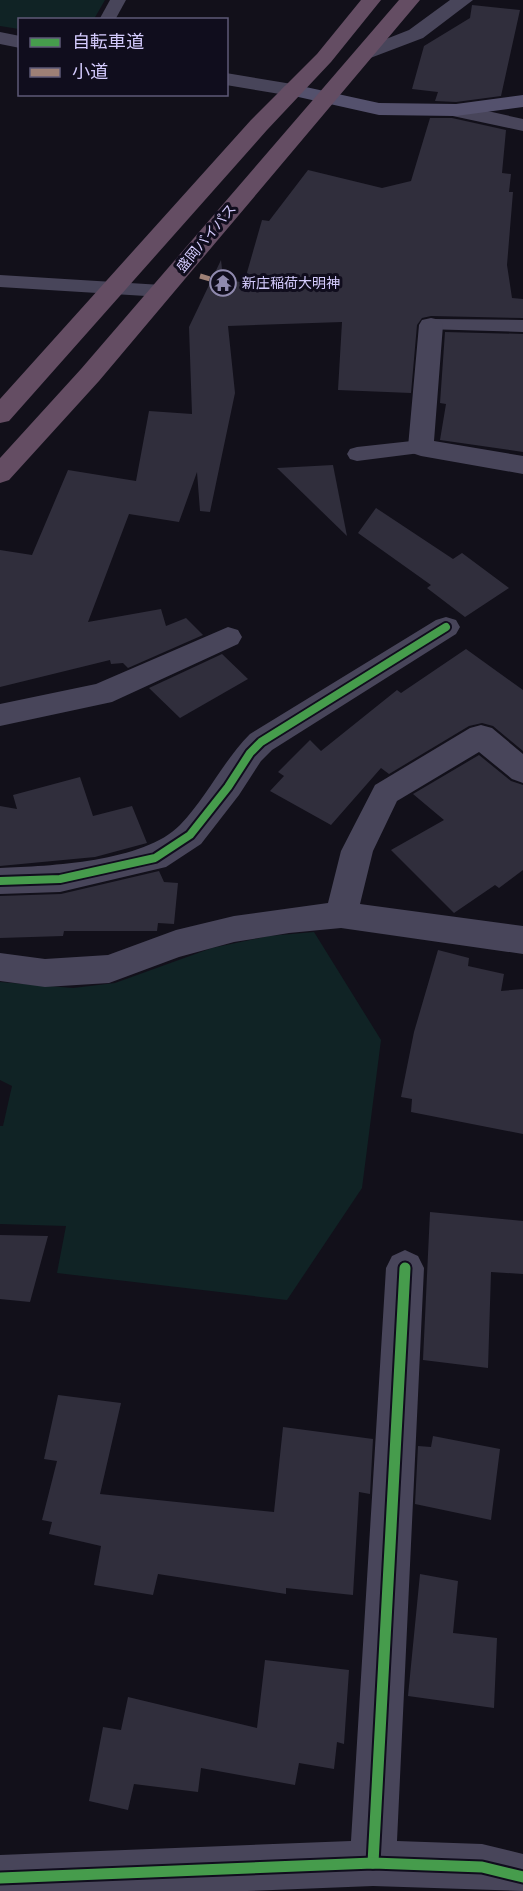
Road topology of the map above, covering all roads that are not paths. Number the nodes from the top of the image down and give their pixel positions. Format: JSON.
{"nodes":[{"id":1,"x":118,"y":0,"type":"edge"},
{"id":2,"x":371,"y":0,"type":"edge"},
{"id":3,"x":410,"y":0,"type":"edge"},
{"id":4,"x":463,"y":0,"type":"edge"},
{"id":5,"x":107,"y":18,"type":"edge"},
{"id":6,"x":0,"y":38,"type":"edge"},
{"id":7,"x":18,"y":42,"type":"edge"},
{"id":8,"x":365,"y":54,"type":"junction"},
{"id":9,"x":228,"y":79,"type":"edge"},
{"id":10,"x":292,"y":90,"type":"junction"},
{"id":11,"x":325,"y":98,"type":"junction"},
{"id":12,"x":523,"y":101,"type":"edge"},
{"id":13,"x":456,"y":110,"type":"junction"},
{"id":14,"x":523,"y":125,"type":"edge"},
{"id":15,"x":0,"y":281,"type":"edge"},
{"id":16,"x":115,"y":288,"type":"junction"},
{"id":17,"x":162,"y":291,"type":"junction"},
{"id":18,"x":431,"y":326,"type":"joint"},
{"id":19,"x":523,"y":326,"type":"edge"},
{"id":20,"x":0,"y":415,"type":"edge"},
{"id":21,"x":421,"y":447,"type":"junction"},
{"id":22,"x":357,"y":454,"type":"dead end"},
{"id":23,"x":523,"y":465,"type":"edge"},
{"id":24,"x":0,"y":474,"type":"edge"},
{"id":25,"x":447,"y":627,"type":"dead end"},
{"id":26,"x":228,"y":637,"type":"dead end"},
{"id":27,"x":0,"y":715,"type":"edge"},
{"id":28,"x":523,"y":771,"type":"edge"},
{"id":29,"x":0,"y":881,"type":"edge"},
{"id":30,"x":341,"y":915,"type":"junction"},
{"id":31,"x":523,"y":940,"type":"edge"},
{"id":32,"x":0,"y":967,"type":"edge"},
{"id":33,"x":405,"y":1268,"type":"dead end"},
{"id":34,"x":373,"y":1863,"type":"junction"},
{"id":35,"x":523,"y":1876,"type":"edge"},
{"id":36,"x":0,"y":1878,"type":"edge"}],
"edges":[{"from":1,"to":5,"type":"lane"},
{"from":2,"to":10,"type":"highway"},
{"from":3,"to":8,"type":"highway","name":"盛岡バイパス"},
{"from":4,"to":8,"type":"street"},
{"from":6,"to":7,"type":"street"},
{"from":8,"to":11,"type":"highway","name":"盛岡バイパス"},
{"from":9,"to":10,"type":"street"},
{"from":10,"to":11,"type":"street"},
{"from":10,"to":16,"type":"highway"},
{"from":11,"to":13,"type":"street"},
{"from":11,"to":17,"type":"highway","name":"盛岡バイパス"},
{"from":12,"to":13,"type":"street"},
{"from":13,"to":14,"type":"street"},
{"from":15,"to":16,"type":"lane"},
{"from":16,"to":17,"type":"lane"},
{"from":16,"to":20,"type":"highway"},
{"from":17,"to":24,"type":"highway","name":"盛岡バイパス"},
{"from":18,"to":19,"type":"lane"},
{"from":18,"to":21,"type":"street"},
{"from":21,"to":22,"type":"lane"},
{"from":21,"to":23,"type":"street"},
{"from":25,"to":29,"type":"street"},
{"from":26,"to":27,"type":"street"},
{"from":28,"to":30,"type":"street"},
{"from":30,"to":31,"type":"street"},
{"from":30,"to":32,"type":"street"},
{"from":33,"to":34,"type":"street"},
{"from":34,"to":35,"type":"street"},
{"from":34,"to":36,"type":"street"}]}
